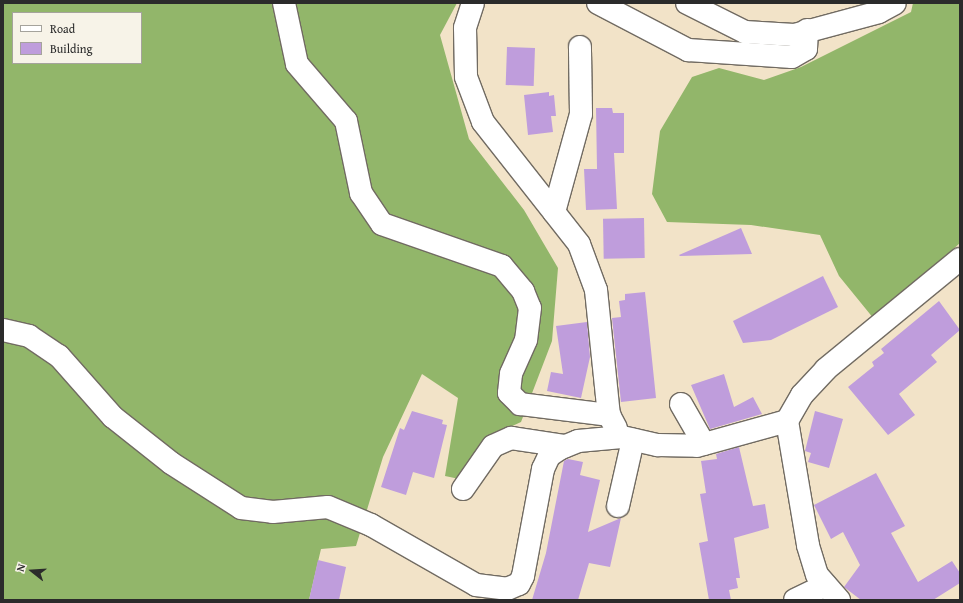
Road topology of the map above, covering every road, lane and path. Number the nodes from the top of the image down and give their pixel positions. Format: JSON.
{"nodes":[{"id":1,"x":284,"y":3,"type":"edge"},
{"id":2,"x":473,"y":3,"type":"edge"},
{"id":3,"x":598,"y":3,"type":"edge"},
{"id":4,"x":687,"y":3,"type":"edge"},
{"id":5,"x":895,"y":3,"type":"edge"},
{"id":6,"x":807,"y":30,"type":"junction"},
{"id":7,"x":580,"y":47,"type":"dead end"},
{"id":8,"x":554,"y":212,"type":"junction"},
{"id":9,"x":960,"y":259,"type":"edge"},
{"id":10,"x":3,"y":330,"type":"edge"},
{"id":11,"x":681,"y":404,"type":"dead end"},
{"id":12,"x":609,"y":416,"type":"junction"},
{"id":13,"x":787,"y":421,"type":"junction"},
{"id":14,"x":628,"y":438,"type":"junction"},
{"id":15,"x":704,"y":444,"type":"junction"},
{"id":16,"x":565,"y":446,"type":"junction"},
{"id":17,"x":463,"y":489,"type":"dead end"},
{"id":18,"x":618,"y":506,"type":"dead end"},
{"id":19,"x":832,"y":592,"type":"edge"},
{"id":20,"x":795,"y":600,"type":"edge"}],
"edges":[{"from":1,"to":12,"type":"street"},
{"from":2,"to":8,"type":"street"},
{"from":3,"to":6,"type":"street"},
{"from":4,"to":6,"type":"street"},
{"from":5,"to":6,"type":"street"},
{"from":7,"to":8,"type":"street"},
{"from":8,"to":12,"type":"street"},
{"from":9,"to":13,"type":"street"},
{"from":10,"to":16,"type":"street"},
{"from":11,"to":15,"type":"street"},
{"from":12,"to":14,"type":"street"},
{"from":13,"to":15,"type":"street"},
{"from":13,"to":19,"type":"street"},
{"from":14,"to":15,"type":"street"},
{"from":14,"to":16,"type":"street"},
{"from":14,"to":18,"type":"street"},
{"from":16,"to":17,"type":"street"},
{"from":19,"to":20,"type":"street"}]}
